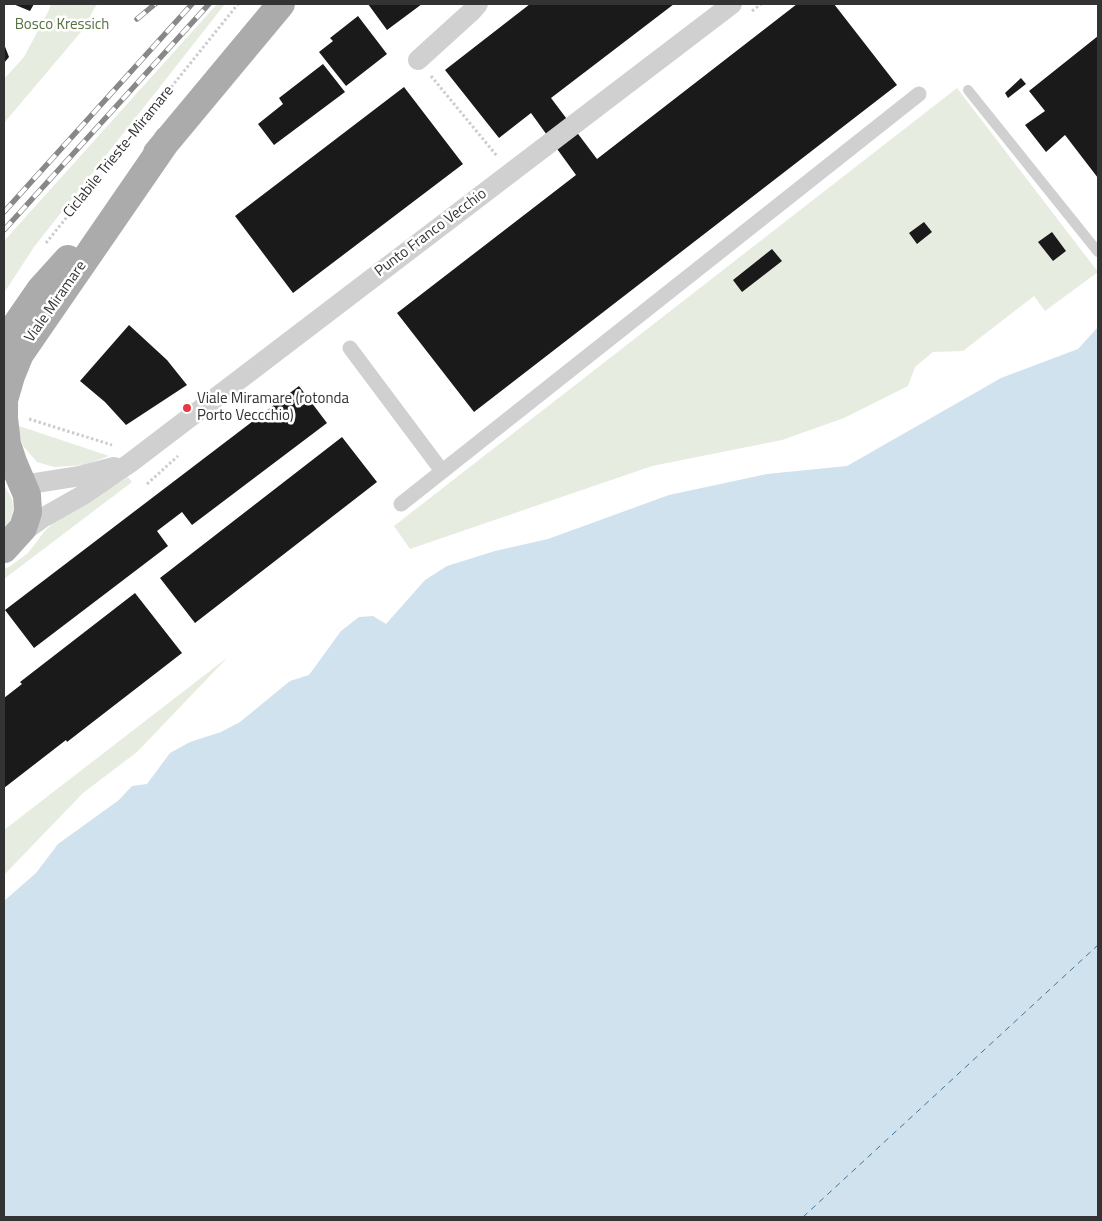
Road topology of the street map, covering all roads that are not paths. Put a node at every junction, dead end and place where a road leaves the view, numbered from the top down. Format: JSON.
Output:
{"nodes":[{"id":1,"x":281,"y":4,"type":"edge"},
{"id":2,"x":478,"y":4,"type":"edge"},
{"id":3,"x":732,"y":4,"type":"edge"},
{"id":4,"x":418,"y":60,"type":"road end"},
{"id":5,"x":968,"y":90,"type":"dead end"},
{"id":6,"x":919,"y":94,"type":"dead end"},
{"id":7,"x":168,"y":139,"type":"junction"},
{"id":8,"x":1098,"y":252,"type":"edge"},
{"id":9,"x":4,"y":342,"type":"edge"},
{"id":10,"x":350,"y":348,"type":"dead end"},
{"id":11,"x":4,"y":371,"type":"edge"},
{"id":12,"x":125,"y":455,"type":"junction"},
{"id":13,"x":4,"y":463,"type":"edge"},
{"id":14,"x":442,"y":472,"type":"junction"},
{"id":15,"x":23,"y":484,"type":"junction"},
{"id":16,"x":401,"y":504,"type":"dead end"},
{"id":17,"x":7,"y":546,"type":"edge"}],
"edges":[{"from":1,"to":7,"type":"main road","name":"Viale Miramare"},
{"from":2,"to":4,"type":"street"},
{"from":3,"to":12,"type":"street","name":"Punto Franco Vecchio"},
{"from":5,"to":8,"type":"lane"},
{"from":6,"to":14,"type":"street"},
{"from":7,"to":9,"type":"main road"},
{"from":7,"to":11,"type":"main road","name":"Viale Miramare"},
{"from":7,"to":15,"type":"main road","name":"Viale Miramare"},
{"from":10,"to":14,"type":"street"},
{"from":12,"to":15,"type":"street","name":"Punto Franco Vecchio"},
{"from":12,"to":17,"type":"street","name":"Punto Franco Vecchio"},
{"from":13,"to":15,"type":"main road"},
{"from":14,"to":16,"type":"street"},
{"from":15,"to":17,"type":"main road","name":"Viale Miramare"}]}
